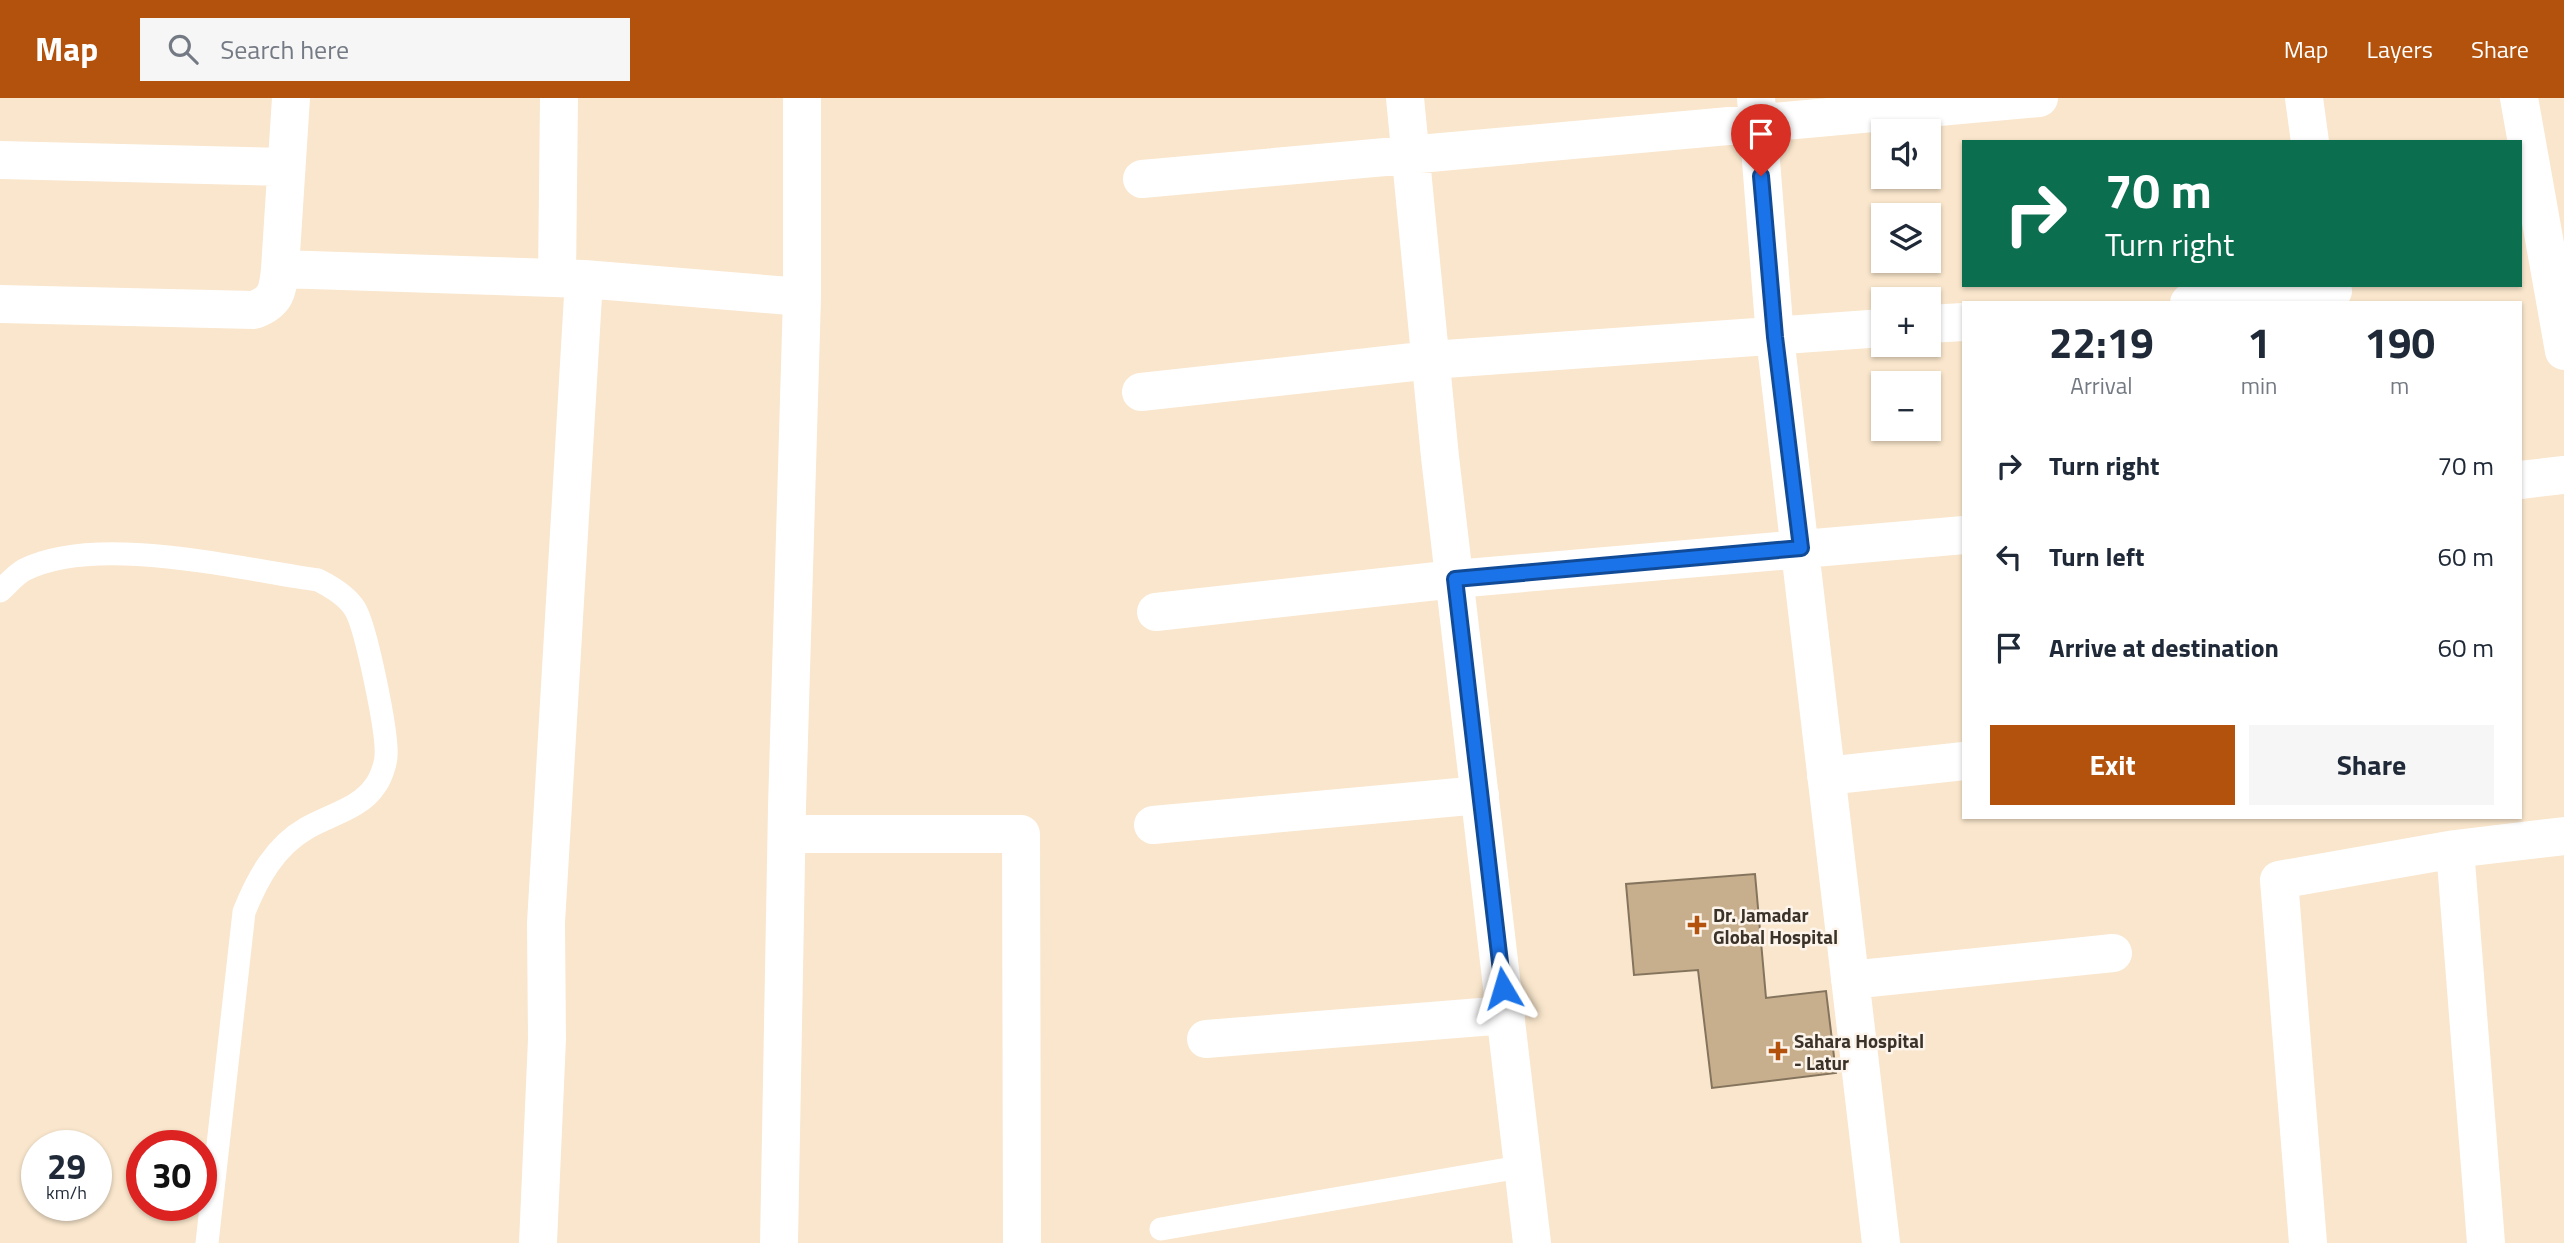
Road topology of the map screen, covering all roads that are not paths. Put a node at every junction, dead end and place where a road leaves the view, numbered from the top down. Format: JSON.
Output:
{"nodes":[{"id":1,"x":290,"y":98,"type":"edge"},
{"id":2,"x":559,"y":98,"type":"edge"},
{"id":3,"x":802,"y":98,"type":"edge"},
{"id":4,"x":1405,"y":98,"type":"edge"},
{"id":5,"x":2039,"y":98,"type":"edge"},
{"id":6,"x":2304,"y":98,"type":"edge"},
{"id":7,"x":2519,"y":98,"type":"edge"},
{"id":8,"x":1756,"y":110,"type":"edge"},
{"id":9,"x":2310,"y":140,"type":"edge"},
{"id":10,"x":1411,"y":154,"type":"junction"},
{"id":11,"x":0,"y":160,"type":"edge"},
{"id":12,"x":286,"y":167,"type":"junction"},
{"id":13,"x":1142,"y":179,"type":"dead end"},
{"id":14,"x":280,"y":269,"type":"junction"},
{"id":15,"x":570,"y":279,"type":"junction"},
{"id":16,"x":2333,"y":293,"type":"edge"},
{"id":17,"x":802,"y":297,"type":"junction"},
{"id":18,"x":2218,"y":301,"type":"edge"},
{"id":19,"x":0,"y":304,"type":"edge"},
{"id":20,"x":1962,"y":321,"type":"edge"},
{"id":21,"x":1941,"y":323,"type":"edge"},
{"id":22,"x":1871,"y":329,"type":"edge"},
{"id":23,"x":1775,"y":337,"type":"junction"},
{"id":24,"x":2564,"y":351,"type":"edge"},
{"id":25,"x":1431,"y":360,"type":"junction"},
{"id":26,"x":1141,"y":392,"type":"dead end"},
{"id":27,"x":2564,"y":475,"type":"edge"},
{"id":28,"x":2522,"y":481,"type":"edge"},
{"id":29,"x":1962,"y":535,"type":"edge"},
{"id":30,"x":1801,"y":548,"type":"junction"},
{"id":31,"x":1455,"y":579,"type":"junction"},
{"id":32,"x":0,"y":591,"type":"edge"},
{"id":33,"x":1156,"y":612,"type":"dead end"},
{"id":34,"x":1962,"y":761,"type":"edge"},
{"id":35,"x":1826,"y":776,"type":"junction"},
{"id":36,"x":1480,"y":795,"type":"junction"},
{"id":37,"x":1153,"y":825,"type":"dead end"},
{"id":38,"x":787,"y":834,"type":"junction"},
{"id":39,"x":2564,"y":836,"type":"edge"},
{"id":40,"x":2455,"y":849,"type":"junction"},
{"id":41,"x":2113,"y":953,"type":"dead end"},
{"id":42,"x":1850,"y":981,"type":"junction"},
{"id":43,"x":1506,"y":1015,"type":"junction"},
{"id":44,"x":1206,"y":1039,"type":"dead end"},
{"id":45,"x":1525,"y":1166,"type":"junction"},
{"id":46,"x":1161,"y":1229,"type":"dead end"},
{"id":47,"x":207,"y":1243,"type":"edge"},
{"id":48,"x":538,"y":1243,"type":"edge"},
{"id":49,"x":779,"y":1243,"type":"edge"},
{"id":50,"x":1023,"y":1243,"type":"edge"},
{"id":51,"x":1532,"y":1243,"type":"edge"},
{"id":52,"x":1881,"y":1243,"type":"edge"},
{"id":53,"x":2308,"y":1243,"type":"edge"},
{"id":54,"x":2486,"y":1243,"type":"edge"}],
"edges":[{"from":1,"to":12,"type":"street"},
{"from":2,"to":15,"type":"street"},
{"from":3,"to":17,"type":"street"},
{"from":4,"to":10,"type":"street"},
{"from":5,"to":8,"type":"street"},
{"from":6,"to":9,"type":"street"},
{"from":7,"to":24,"type":"street"},
{"from":8,"to":10,"type":"street"},
{"from":8,"to":23,"type":"street"},
{"from":10,"to":13,"type":"street"},
{"from":10,"to":25,"type":"street"},
{"from":11,"to":12,"type":"street"},
{"from":12,"to":14,"type":"street"},
{"from":14,"to":15,"type":"street"},
{"from":14,"to":19,"type":"street"},
{"from":15,"to":17,"type":"street"},
{"from":15,"to":48,"type":"street"},
{"from":16,"to":18,"type":"street"},
{"from":17,"to":38,"type":"street"},
{"from":20,"to":21,"type":"street"},
{"from":22,"to":23,"type":"street"},
{"from":23,"to":25,"type":"street"},
{"from":23,"to":30,"type":"street"},
{"from":25,"to":26,"type":"street"},
{"from":25,"to":31,"type":"street"},
{"from":27,"to":28,"type":"street"},
{"from":29,"to":30,"type":"street"},
{"from":30,"to":31,"type":"street"},
{"from":30,"to":35,"type":"street"},
{"from":31,"to":33,"type":"street"},
{"from":31,"to":36,"type":"street"},
{"from":32,"to":47,"type":"lane"},
{"from":34,"to":35,"type":"street"},
{"from":35,"to":42,"type":"street"},
{"from":36,"to":37,"type":"street"},
{"from":36,"to":43,"type":"street"},
{"from":38,"to":49,"type":"street"},
{"from":38,"to":50,"type":"street"},
{"from":39,"to":40,"type":"street"},
{"from":40,"to":53,"type":"street"},
{"from":40,"to":54,"type":"street"},
{"from":41,"to":42,"type":"street"},
{"from":42,"to":52,"type":"street"},
{"from":43,"to":44,"type":"street"},
{"from":43,"to":45,"type":"street"},
{"from":45,"to":46,"type":"lane"},
{"from":45,"to":51,"type":"street"}]}
